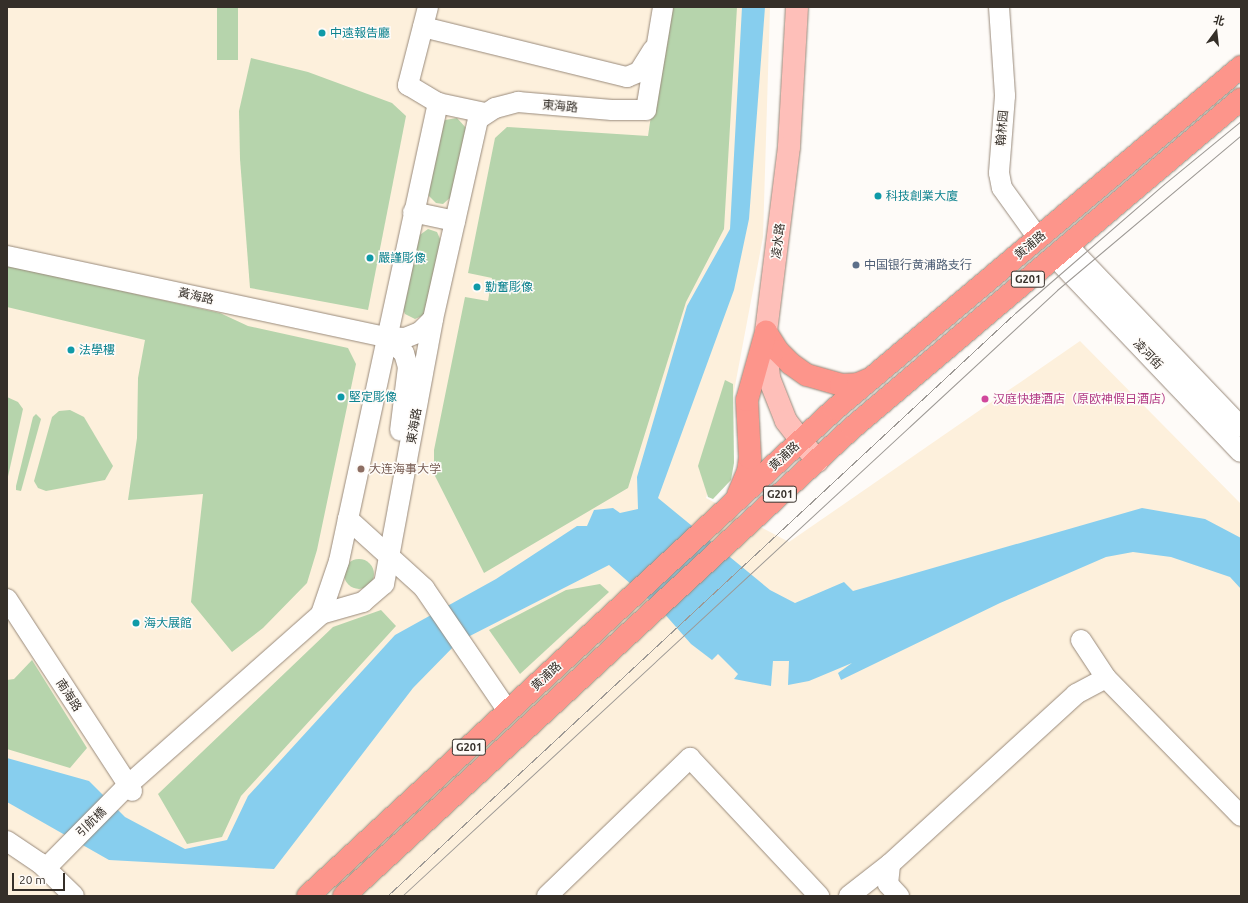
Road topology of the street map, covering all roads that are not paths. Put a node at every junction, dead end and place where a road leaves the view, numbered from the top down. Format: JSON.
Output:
{"nodes":[{"id":1,"x":428,"y":7,"type":"edge"},
{"id":2,"x":663,"y":7,"type":"edge"},
{"id":3,"x":797,"y":7,"type":"edge"},
{"id":4,"x":999,"y":7,"type":"edge"},
{"id":5,"x":423,"y":27,"type":"junction"},
{"id":6,"x":658,"y":37,"type":"junction"},
{"id":7,"x":1241,"y":66,"type":"edge"},
{"id":8,"x":1241,"y":99,"type":"edge"},
{"id":9,"x":438,"y":102,"type":"junction"},
{"id":10,"x":485,"y":113,"type":"junction"},
{"id":11,"x":413,"y":212,"type":"junction"},
{"id":12,"x":455,"y":221,"type":"junction"},
{"id":13,"x":1038,"y":238,"type":"junction"},
{"id":14,"x":1061,"y":251,"type":"junction"},
{"id":15,"x":7,"y":256,"type":"edge"},
{"id":16,"x":433,"y":319,"type":"junction"},
{"id":17,"x":766,"y":332,"type":"junction"},
{"id":18,"x":386,"y":337,"type":"junction"},
{"id":19,"x":873,"y":377,"type":"junction"},
{"id":20,"x":1241,"y":427,"type":"edge"},
{"id":21,"x":800,"y":442,"type":"junction"},
{"id":22,"x":1241,"y":452,"type":"edge"},
{"id":23,"x":817,"y":460,"type":"junction"},
{"id":24,"x":407,"y":468,"type":"junction"},
{"id":25,"x":729,"y":507,"type":"junction"},
{"id":26,"x":348,"y":519,"type":"junction"},
{"id":27,"x":389,"y":554,"type":"junction"},
{"id":28,"x":7,"y":599,"type":"edge"},
{"id":29,"x":321,"y":614,"type":"junction"},
{"id":30,"x":1081,"y":640,"type":"dead end"},
{"id":31,"x":1106,"y":678,"type":"junction"},
{"id":32,"x":508,"y":711,"type":"junction"},
{"id":33,"x":125,"y":792,"type":"junction"},
{"id":34,"x":1241,"y":816,"type":"edge"},
{"id":35,"x":7,"y":841,"type":"edge"},
{"id":36,"x":890,"y":864,"type":"junction"},
{"id":37,"x":46,"y":868,"type":"junction"},
{"id":38,"x":74,"y":896,"type":"edge"},
{"id":39,"x":308,"y":896,"type":"edge"},
{"id":40,"x":344,"y":896,"type":"edge"},
{"id":41,"x":547,"y":896,"type":"edge"},
{"id":42,"x":820,"y":896,"type":"edge"},
{"id":43,"x":849,"y":896,"type":"edge"},
{"id":44,"x":899,"y":896,"type":"edge"}],
"edges":[{"from":1,"to":5,"type":"street"},
{"from":2,"to":6,"type":"street","name":"東海路"},
{"from":3,"to":17,"type":"main road","name":"凌水路"},
{"from":4,"to":13,"type":"street","name":"翰林园"},
{"from":5,"to":6,"type":"street"},
{"from":5,"to":9,"type":"street"},
{"from":6,"to":10,"type":"street","name":"東海路"},
{"from":7,"to":13,"type":"highway","name":"黄浦路","number":"G201"},
{"from":8,"to":14,"type":"highway","name":"黄浦路","number":"G201"},
{"from":9,"to":10,"type":"street"},
{"from":9,"to":11,"type":"street"},
{"from":10,"to":12,"type":"street","name":"東海路"},
{"from":11,"to":12,"type":"street"},
{"from":11,"to":18,"type":"street"},
{"from":12,"to":16,"type":"street","name":"東海路"},
{"from":13,"to":19,"type":"highway","name":"黄浦路","number":"G201"},
{"from":14,"to":20,"type":"street","name":"凌河街"},
{"from":14,"to":22,"type":"street","name":"凌河街"},
{"from":14,"to":23,"type":"highway","name":"黄浦路","number":"G201"},
{"from":15,"to":18,"type":"street","name":"黃海路"},
{"from":16,"to":18,"type":"street","name":"黃海路"},
{"from":16,"to":24,"type":"street","name":"東海路"},
{"from":17,"to":19,"type":"highway"},
{"from":17,"to":21,"type":"main road","name":"凌水路"},
{"from":17,"to":25,"type":"highway"},
{"from":18,"to":24,"type":"street"},
{"from":18,"to":26,"type":"street"},
{"from":19,"to":21,"type":"highway","name":"黄浦路","number":"G201"},
{"from":21,"to":23,"type":"main road","name":"凌水路"},
{"from":21,"to":25,"type":"highway","name":"黄浦路","number":"G201"},
{"from":23,"to":40,"type":"highway","name":"黄浦路","number":"G201"},
{"from":24,"to":27,"type":"street","name":"東海路"},
{"from":25,"to":32,"type":"highway","name":"黄浦路","number":"G201"},
{"from":26,"to":27,"type":"street"},
{"from":26,"to":29,"type":"street"},
{"from":27,"to":29,"type":"street","name":"東海路"},
{"from":27,"to":32,"type":"street"},
{"from":28,"to":33,"type":"street","name":"南海路"},
{"from":29,"to":33,"type":"street","name":"引航橋"},
{"from":30,"to":31,"type":"street"},
{"from":31,"to":34,"type":"street"},
{"from":31,"to":36,"type":"street"},
{"from":32,"to":39,"type":"highway","name":"黄浦路","number":"G201"},
{"from":33,"to":37,"type":"street","name":"引航橋"},
{"from":35,"to":37,"type":"street"},
{"from":36,"to":43,"type":"street"},
{"from":36,"to":44,"type":"street"},
{"from":37,"to":38,"type":"street"},
{"from":41,"to":42,"type":"street"}]}
